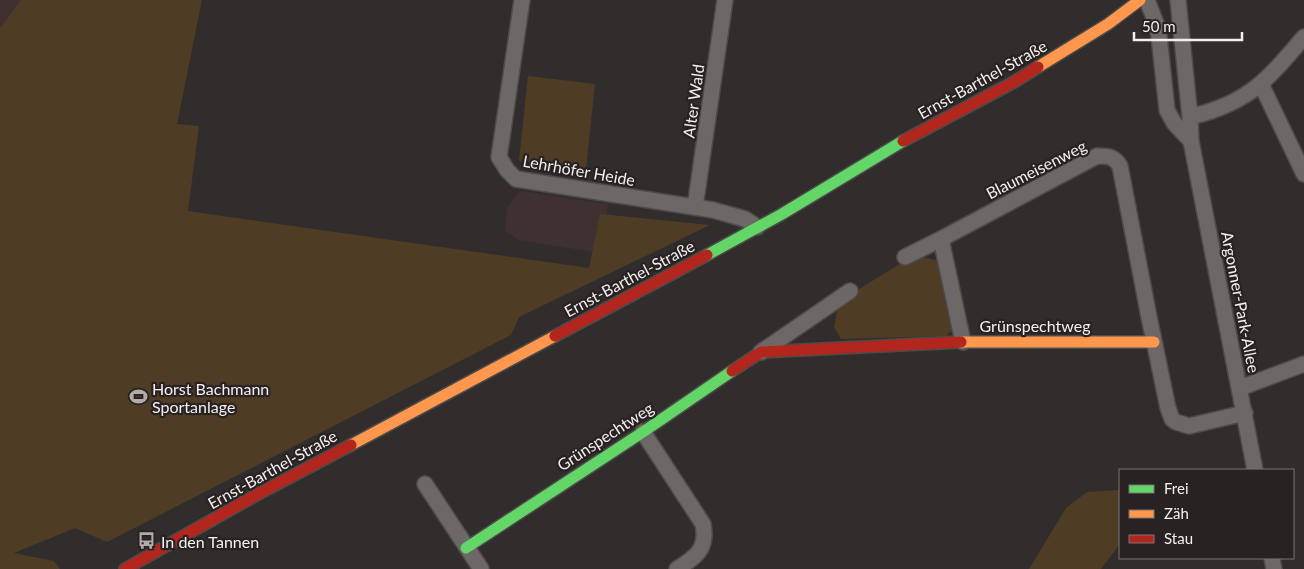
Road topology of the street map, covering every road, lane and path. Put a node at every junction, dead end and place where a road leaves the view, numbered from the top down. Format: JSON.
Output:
{"nodes":[{"id":1,"x":522,"y":0,"type":"edge"},
{"id":2,"x":725,"y":0,"type":"edge"},
{"id":3,"x":1140,"y":0,"type":"edge"},
{"id":4,"x":1147,"y":0,"type":"edge"},
{"id":5,"x":1178,"y":0,"type":"edge"},
{"id":6,"x":1304,"y":36,"type":"edge"},
{"id":7,"x":1261,"y":84,"type":"junction"},
{"id":8,"x":1190,"y":117,"type":"junction"},
{"id":9,"x":1191,"y":141,"type":"junction"},
{"id":10,"x":1304,"y":174,"type":"edge"},
{"id":11,"x":695,"y":207,"type":"junction"},
{"id":12,"x":757,"y":228,"type":"junction"},
{"id":13,"x":941,"y":239,"type":"junction"},
{"id":14,"x":905,"y":256,"type":"dead end"},
{"id":15,"x":850,"y":291,"type":"dead end"},
{"id":16,"x":963,"y":342,"type":"junction"},
{"id":17,"x":1154,"y":342,"type":"junction"},
{"id":18,"x":761,"y":352,"type":"junction"},
{"id":19,"x":1304,"y":364,"type":"edge"},
{"id":20,"x":1240,"y":388,"type":"junction"},
{"id":21,"x":1245,"y":413,"type":"junction"},
{"id":22,"x":642,"y":432,"type":"junction"},
{"id":23,"x":1255,"y":469,"type":"edge"},
{"id":24,"x":425,"y":484,"type":"dead end"},
{"id":25,"x":466,"y":548,"type":"junction"},
{"id":26,"x":125,"y":569,"type":"edge"},
{"id":27,"x":481,"y":569,"type":"edge"},
{"id":28,"x":677,"y":569,"type":"edge"}],
"edges":[{"from":1,"to":11,"type":"street","name":"Lehrhöfer Heide"},
{"from":2,"to":11,"type":"street","name":"Alter Wald"},
{"from":3,"to":12,"type":"street","name":"Ernst-Barthel-Straße"},
{"from":4,"to":9,"type":"street"},
{"from":5,"to":8,"type":"street","name":"Argonner-Park-Allee"},
{"from":6,"to":7,"type":"street"},
{"from":7,"to":8,"type":"street"},
{"from":7,"to":10,"type":"street"},
{"from":8,"to":9,"type":"street","name":"Argonner-Park-Allee"},
{"from":9,"to":20,"type":"street","name":"Argonner-Park-Allee"},
{"from":11,"to":12,"type":"street","name":"Lehrhöfer Heide"},
{"from":12,"to":26,"type":"street","name":"Ernst-Barthel-Straße"},
{"from":13,"to":14,"type":"street","name":"Blaumeisenweg"},
{"from":13,"to":16,"type":"street"},
{"from":13,"to":17,"type":"street","name":"Blaumeisenweg"},
{"from":15,"to":18,"type":"street","name":"Grünspechtweg"},
{"from":16,"to":17,"type":"street","name":"Grünspechtweg"},
{"from":16,"to":18,"type":"street","name":"Grünspechtweg"},
{"from":17,"to":21,"type":"street"},
{"from":18,"to":22,"type":"street","name":"Grünspechtweg"},
{"from":19,"to":20,"type":"street"},
{"from":20,"to":21,"type":"street","name":"Argonner-Park-Allee"},
{"from":21,"to":23,"type":"street","name":"Argonner-Park-Allee"},
{"from":22,"to":25,"type":"street","name":"Grünspechtweg"},
{"from":22,"to":28,"type":"street"},
{"from":24,"to":25,"type":"street"},
{"from":25,"to":27,"type":"street"}]}
